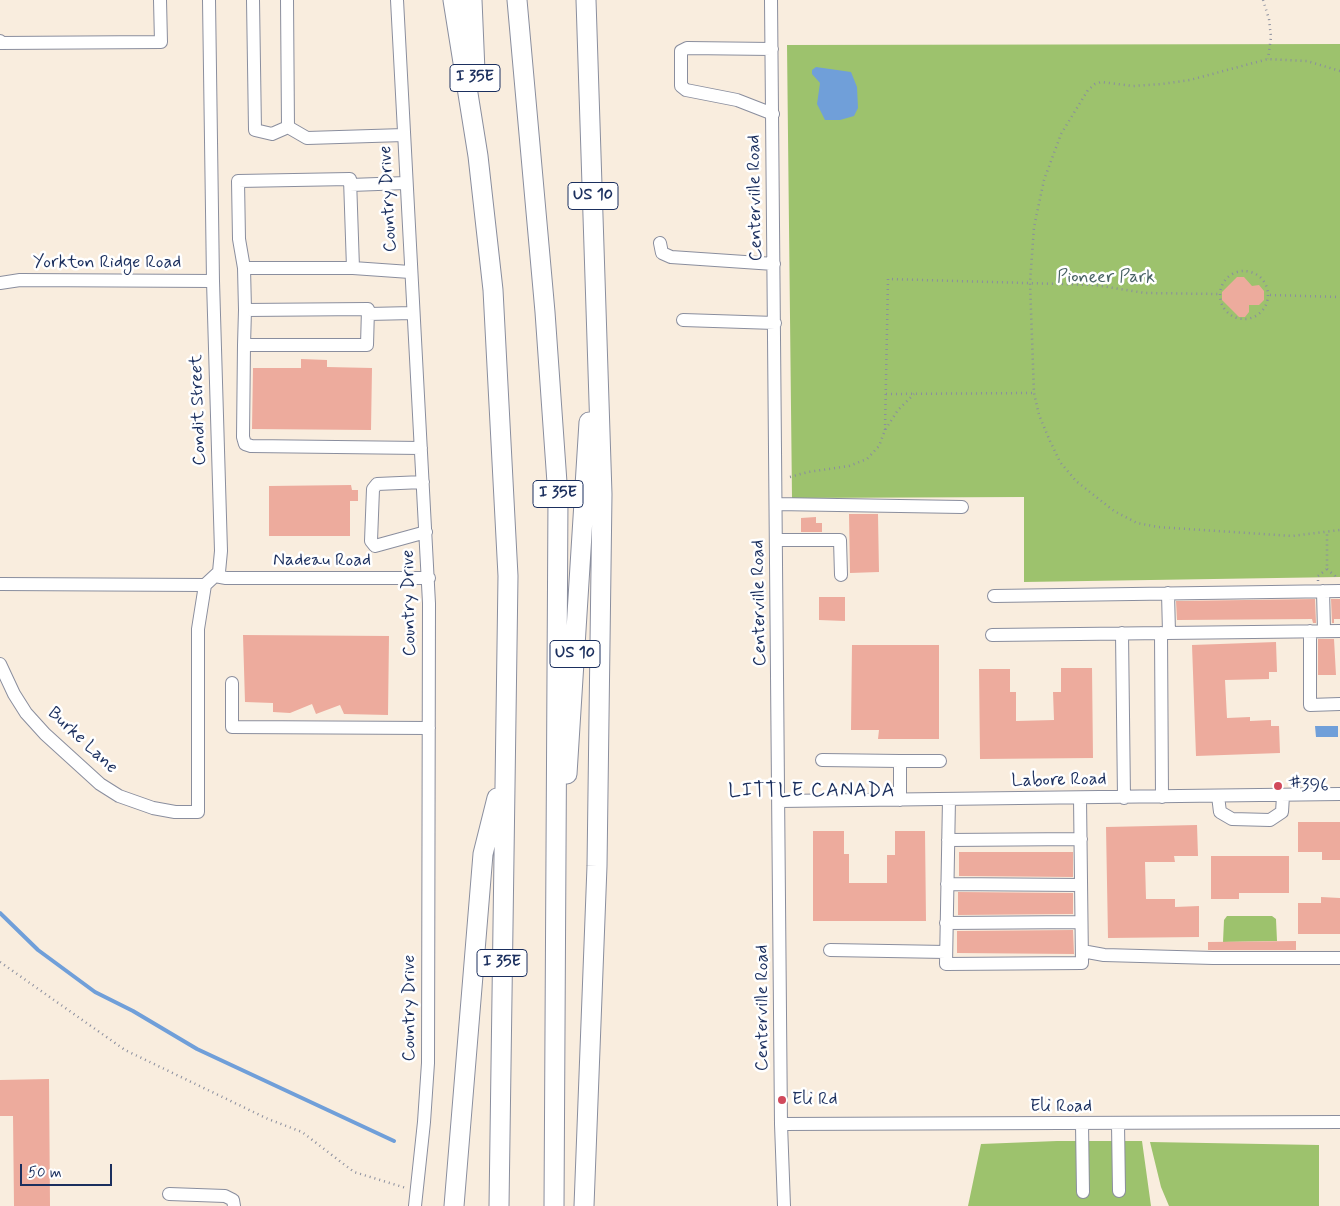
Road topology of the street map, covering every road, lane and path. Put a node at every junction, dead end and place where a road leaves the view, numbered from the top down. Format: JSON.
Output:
{"nodes":[{"id":1,"x":160,"y":0,"type":"edge"},
{"id":2,"x":209,"y":0,"type":"edge"},
{"id":3,"x":253,"y":0,"type":"edge"},
{"id":4,"x":287,"y":0,"type":"edge"},
{"id":5,"x":397,"y":0,"type":"edge"},
{"id":6,"x":453,"y":0,"type":"edge"},
{"id":7,"x":472,"y":0,"type":"edge"},
{"id":8,"x":517,"y":0,"type":"edge"},
{"id":9,"x":586,"y":0,"type":"edge"},
{"id":10,"x":598,"y":0,"type":"edge"},
{"id":11,"x":771,"y":0,"type":"edge"},
{"id":12,"x":1263,"y":0,"type":"edge"},
{"id":13,"x":0,"y":41,"type":"edge"},
{"id":14,"x":772,"y":49,"type":"junction"},
{"id":15,"x":1268,"y":59,"type":"junction"},
{"id":16,"x":1340,"y":71,"type":"edge"},
{"id":17,"x":590,"y":76,"type":"junction"},
{"id":18,"x":773,"y":114,"type":"junction"},
{"id":19,"x":288,"y":127,"type":"junction"},
{"id":20,"x":404,"y":135,"type":"junction"},
{"id":21,"x":478,"y":156,"type":"junction"},
{"id":22,"x":406,"y":183,"type":"junction"},
{"id":23,"x":350,"y":185,"type":"junction"},
{"id":24,"x":660,"y":243,"type":"dead end"},
{"id":25,"x":774,"y":264,"type":"junction"},
{"id":26,"x":244,"y":268,"type":"junction"},
{"id":27,"x":353,"y":268,"type":"junction"},
{"id":28,"x":410,"y":272,"type":"junction"},
{"id":29,"x":213,"y":281,"type":"junction"},
{"id":30,"x":0,"y":283,"type":"edge"},
{"id":31,"x":1030,"y":283,"type":"junction"},
{"id":32,"x":1218,"y":294,"type":"junction"},
{"id":33,"x":1270,"y":295,"type":"junction"},
{"id":34,"x":1340,"y":297,"type":"edge"},
{"id":35,"x":245,"y":310,"type":"junction"},
{"id":36,"x":413,"y":313,"type":"junction"},
{"id":37,"x":368,"y":314,"type":"junction"},
{"id":38,"x":595,"y":317,"type":"junction"},
{"id":39,"x":683,"y":320,"type":"dead end"},
{"id":40,"x":775,"y":323,"type":"junction"},
{"id":41,"x":244,"y":345,"type":"junction"},
{"id":42,"x":1034,"y":393,"type":"junction"},
{"id":43,"x":886,"y":394,"type":"junction"},
{"id":44,"x":914,"y":394,"type":"junction"},
{"id":45,"x":885,"y":430,"type":"junction"},
{"id":46,"x":421,"y":448,"type":"junction"},
{"id":47,"x":790,"y":477,"type":"dead end"},
{"id":48,"x":423,"y":482,"type":"junction"},
{"id":49,"x":776,"y":504,"type":"junction"},
{"id":50,"x":962,"y":507,"type":"dead end"},
{"id":51,"x":1340,"y":530,"type":"edge"},
{"id":52,"x":426,"y":532,"type":"junction"},
{"id":53,"x":1327,"y":533,"type":"junction"},
{"id":54,"x":776,"y":540,"type":"junction"},
{"id":55,"x":1327,"y":569,"type":"dead end"},
{"id":56,"x":841,"y":575,"type":"dead end"},
{"id":57,"x":429,"y":578,"type":"junction"},
{"id":58,"x":210,"y":581,"type":"junction"},
{"id":59,"x":0,"y":584,"type":"edge"},
{"id":60,"x":1324,"y":591,"type":"junction"},
{"id":61,"x":1340,"y":591,"type":"edge"},
{"id":62,"x":1168,"y":594,"type":"junction"},
{"id":63,"x":994,"y":596,"type":"dead end"},
{"id":64,"x":1310,"y":631,"type":"junction"},
{"id":65,"x":1324,"y":631,"type":"junction"},
{"id":66,"x":1340,"y":631,"type":"edge"},
{"id":67,"x":1122,"y":633,"type":"junction"},
{"id":68,"x":1165,"y":633,"type":"junction"},
{"id":69,"x":992,"y":635,"type":"dead end"},
{"id":70,"x":0,"y":664,"type":"edge"},
{"id":71,"x":232,"y":683,"type":"dead end"},
{"id":72,"x":1340,"y":704,"type":"edge"},
{"id":73,"x":429,"y":728,"type":"junction"},
{"id":74,"x":822,"y":760,"type":"dead end"},
{"id":75,"x":900,"y":761,"type":"junction"},
{"id":76,"x":940,"y":761,"type":"dead end"},
{"id":77,"x":505,"y":765,"type":"junction"},
{"id":78,"x":1340,"y":794,"type":"edge"},
{"id":79,"x":1218,"y":796,"type":"junction"},
{"id":80,"x":1283,"y":796,"type":"junction"},
{"id":81,"x":1162,"y":797,"type":"junction"},
{"id":82,"x":1080,"y":798,"type":"junction"},
{"id":83,"x":1124,"y":798,"type":"junction"},
{"id":84,"x":949,"y":799,"type":"junction"},
{"id":85,"x":900,"y":800,"type":"junction"},
{"id":86,"x":779,"y":801,"type":"junction"},
{"id":87,"x":198,"y":812,"type":"joint"},
{"id":88,"x":1081,"y":839,"type":"junction"},
{"id":89,"x":948,"y":840,"type":"junction"},
{"id":90,"x":947,"y":884,"type":"junction"},
{"id":91,"x":1081,"y":885,"type":"junction"},
{"id":92,"x":1082,"y":922,"type":"junction"},
{"id":93,"x":946,"y":923,"type":"junction"},
{"id":94,"x":830,"y":950,"type":"dead end"},
{"id":95,"x":1082,"y":951,"type":"junction"},
{"id":96,"x":946,"y":952,"type":"junction"},
{"id":97,"x":1340,"y":958,"type":"edge"},
{"id":98,"x":0,"y":962,"type":"edge"},
{"id":99,"x":554,"y":990,"type":"junction"},
{"id":100,"x":1340,"y":1122,"type":"edge"},
{"id":101,"x":781,"y":1124,"type":"junction"},
{"id":102,"x":1082,"y":1124,"type":"junction"},
{"id":103,"x":1118,"y":1124,"type":"junction"},
{"id":104,"x":1120,"y":1190,"type":"dead end"},
{"id":105,"x":1083,"y":1192,"type":"dead end"},
{"id":106,"x":169,"y":1194,"type":"dead end"},
{"id":107,"x":415,"y":1200,"type":"edge"},
{"id":108,"x":234,"y":1206,"type":"edge"},
{"id":109,"x":454,"y":1206,"type":"edge"},
{"id":110,"x":499,"y":1206,"type":"edge"},
{"id":111,"x":554,"y":1206,"type":"edge"},
{"id":112,"x":584,"y":1206,"type":"edge"},
{"id":113,"x":784,"y":1206,"type":"edge"}],
"edges":[{"from":1,"to":13,"type":"street"},
{"from":2,"to":29,"type":"street","name":"Condit Street"},
{"from":3,"to":19,"type":"street"},
{"from":4,"to":19,"type":"street"},
{"from":5,"to":20,"type":"street","name":"Country Drive"},
{"from":6,"to":21,"type":"highway"},
{"from":7,"to":21,"type":"highway","number":"I 35E"},
{"from":8,"to":99,"type":"highway","number":"I 35E"},
{"from":9,"to":17,"type":"highway","number":"US 10"},
{"from":10,"to":17,"type":"highway"},
{"from":11,"to":14,"type":"street","name":"Centerville Road"},
{"from":12,"to":15,"type":"path"},
{"from":14,"to":18,"type":"street","name":"Centerville Road"},
{"from":14,"to":18,"type":"street"},
{"from":15,"to":16,"type":"path"},
{"from":15,"to":31,"type":"path"},
{"from":17,"to":38,"type":"highway","number":"US 10"},
{"from":18,"to":25,"type":"street","name":"Centerville Road"},
{"from":19,"to":20,"type":"street"},
{"from":20,"to":22,"type":"street","name":"Country Drive"},
{"from":21,"to":77,"type":"highway","number":"I 35E"},
{"from":22,"to":23,"type":"street"},
{"from":22,"to":28,"type":"street","name":"Country Drive"},
{"from":23,"to":26,"type":"street"},
{"from":23,"to":27,"type":"street"},
{"from":24,"to":25,"type":"street"},
{"from":25,"to":40,"type":"street","name":"Centerville Road"},
{"from":26,"to":27,"type":"street"},
{"from":26,"to":35,"type":"street"},
{"from":27,"to":28,"type":"street"},
{"from":28,"to":36,"type":"street","name":"Country Drive"},
{"from":29,"to":30,"type":"street","name":"Yorkton Ridge Road"},
{"from":29,"to":58,"type":"street","name":"Condit Street"},
{"from":31,"to":32,"type":"path"},
{"from":31,"to":42,"type":"path"},
{"from":31,"to":43,"type":"path"},
{"from":32,"to":33,"type":"path"},
{"from":32,"to":33,"type":"path"},
{"from":33,"to":34,"type":"path"},
{"from":35,"to":37,"type":"street"},
{"from":35,"to":41,"type":"street"},
{"from":36,"to":37,"type":"street"},
{"from":36,"to":46,"type":"street","name":"Country Drive"},
{"from":37,"to":41,"type":"street"},
{"from":38,"to":99,"type":"highway","number":"US 10"},
{"from":38,"to":112,"type":"highway"},
{"from":39,"to":40,"type":"street"},
{"from":40,"to":49,"type":"street","name":"Centerville Road"},
{"from":41,"to":46,"type":"street"},
{"from":42,"to":44,"type":"path"},
{"from":42,"to":53,"type":"path"},
{"from":43,"to":44,"type":"path"},
{"from":43,"to":45,"type":"path"},
{"from":44,"to":45,"type":"path"},
{"from":45,"to":47,"type":"path"},
{"from":46,"to":48,"type":"street","name":"Country Drive"},
{"from":48,"to":52,"type":"street","name":"Country Drive"},
{"from":48,"to":52,"type":"street"},
{"from":49,"to":50,"type":"street"},
{"from":49,"to":54,"type":"street","name":"Centerville Road"},
{"from":51,"to":53,"type":"path"},
{"from":52,"to":57,"type":"street","name":"Country Drive"},
{"from":53,"to":55,"type":"path"},
{"from":54,"to":56,"type":"street"},
{"from":54,"to":86,"type":"street","name":"Centerville Road"},
{"from":57,"to":58,"type":"street","name":"Nadeau Road"},
{"from":57,"to":73,"type":"street","name":"Country Drive"},
{"from":58,"to":59,"type":"street","name":"Nadeau Road"},
{"from":58,"to":87,"type":"street","name":"Condit Street"},
{"from":60,"to":61,"type":"street"},
{"from":60,"to":62,"type":"street"},
{"from":60,"to":65,"type":"street"},
{"from":62,"to":63,"type":"street"},
{"from":62,"to":68,"type":"street"},
{"from":64,"to":65,"type":"street"},
{"from":64,"to":68,"type":"street"},
{"from":64,"to":72,"type":"street"},
{"from":65,"to":66,"type":"street"},
{"from":67,"to":68,"type":"street"},
{"from":67,"to":69,"type":"street"},
{"from":67,"to":83,"type":"street"},
{"from":68,"to":81,"type":"street"},
{"from":70,"to":87,"type":"street","name":"Burke Lane"},
{"from":71,"to":73,"type":"street"},
{"from":73,"to":107,"type":"street","name":"Country Drive"},
{"from":74,"to":75,"type":"street"},
{"from":75,"to":76,"type":"street"},
{"from":75,"to":85,"type":"street"},
{"from":77,"to":109,"type":"highway"},
{"from":77,"to":110,"type":"highway","number":"I 35E"},
{"from":78,"to":80,"type":"street","name":"Labore Road"},
{"from":79,"to":80,"type":"street","name":"Labore Road"},
{"from":79,"to":80,"type":"street"},
{"from":79,"to":81,"type":"street","name":"Labore Road"},
{"from":81,"to":83,"type":"street","name":"Labore Road"},
{"from":82,"to":83,"type":"street","name":"Labore Road"},
{"from":82,"to":84,"type":"street","name":"Labore Road"},
{"from":82,"to":88,"type":"street"},
{"from":84,"to":85,"type":"street","name":"Labore Road"},
{"from":84,"to":89,"type":"street"},
{"from":85,"to":86,"type":"street","name":"Labore Road"},
{"from":86,"to":101,"type":"street","name":"Centerville Road"},
{"from":88,"to":89,"type":"street"},
{"from":88,"to":91,"type":"street"},
{"from":89,"to":90,"type":"street"},
{"from":90,"to":91,"type":"street"},
{"from":90,"to":93,"type":"street"},
{"from":91,"to":92,"type":"street"},
{"from":92,"to":93,"type":"street"},
{"from":92,"to":95,"type":"street"},
{"from":93,"to":96,"type":"street"},
{"from":94,"to":96,"type":"street"},
{"from":95,"to":96,"type":"street"},
{"from":95,"to":97,"type":"street"},
{"from":98,"to":107,"type":"path"},
{"from":99,"to":111,"type":"highway","number":"I 35E"},
{"from":100,"to":103,"type":"street","name":"Eli Road"},
{"from":101,"to":102,"type":"street","name":"Eli Road"},
{"from":101,"to":113,"type":"street","name":"Centerville Road"},
{"from":102,"to":103,"type":"street","name":"Eli Road"},
{"from":102,"to":105,"type":"street"},
{"from":103,"to":104,"type":"street"},
{"from":106,"to":108,"type":"street"}]}
